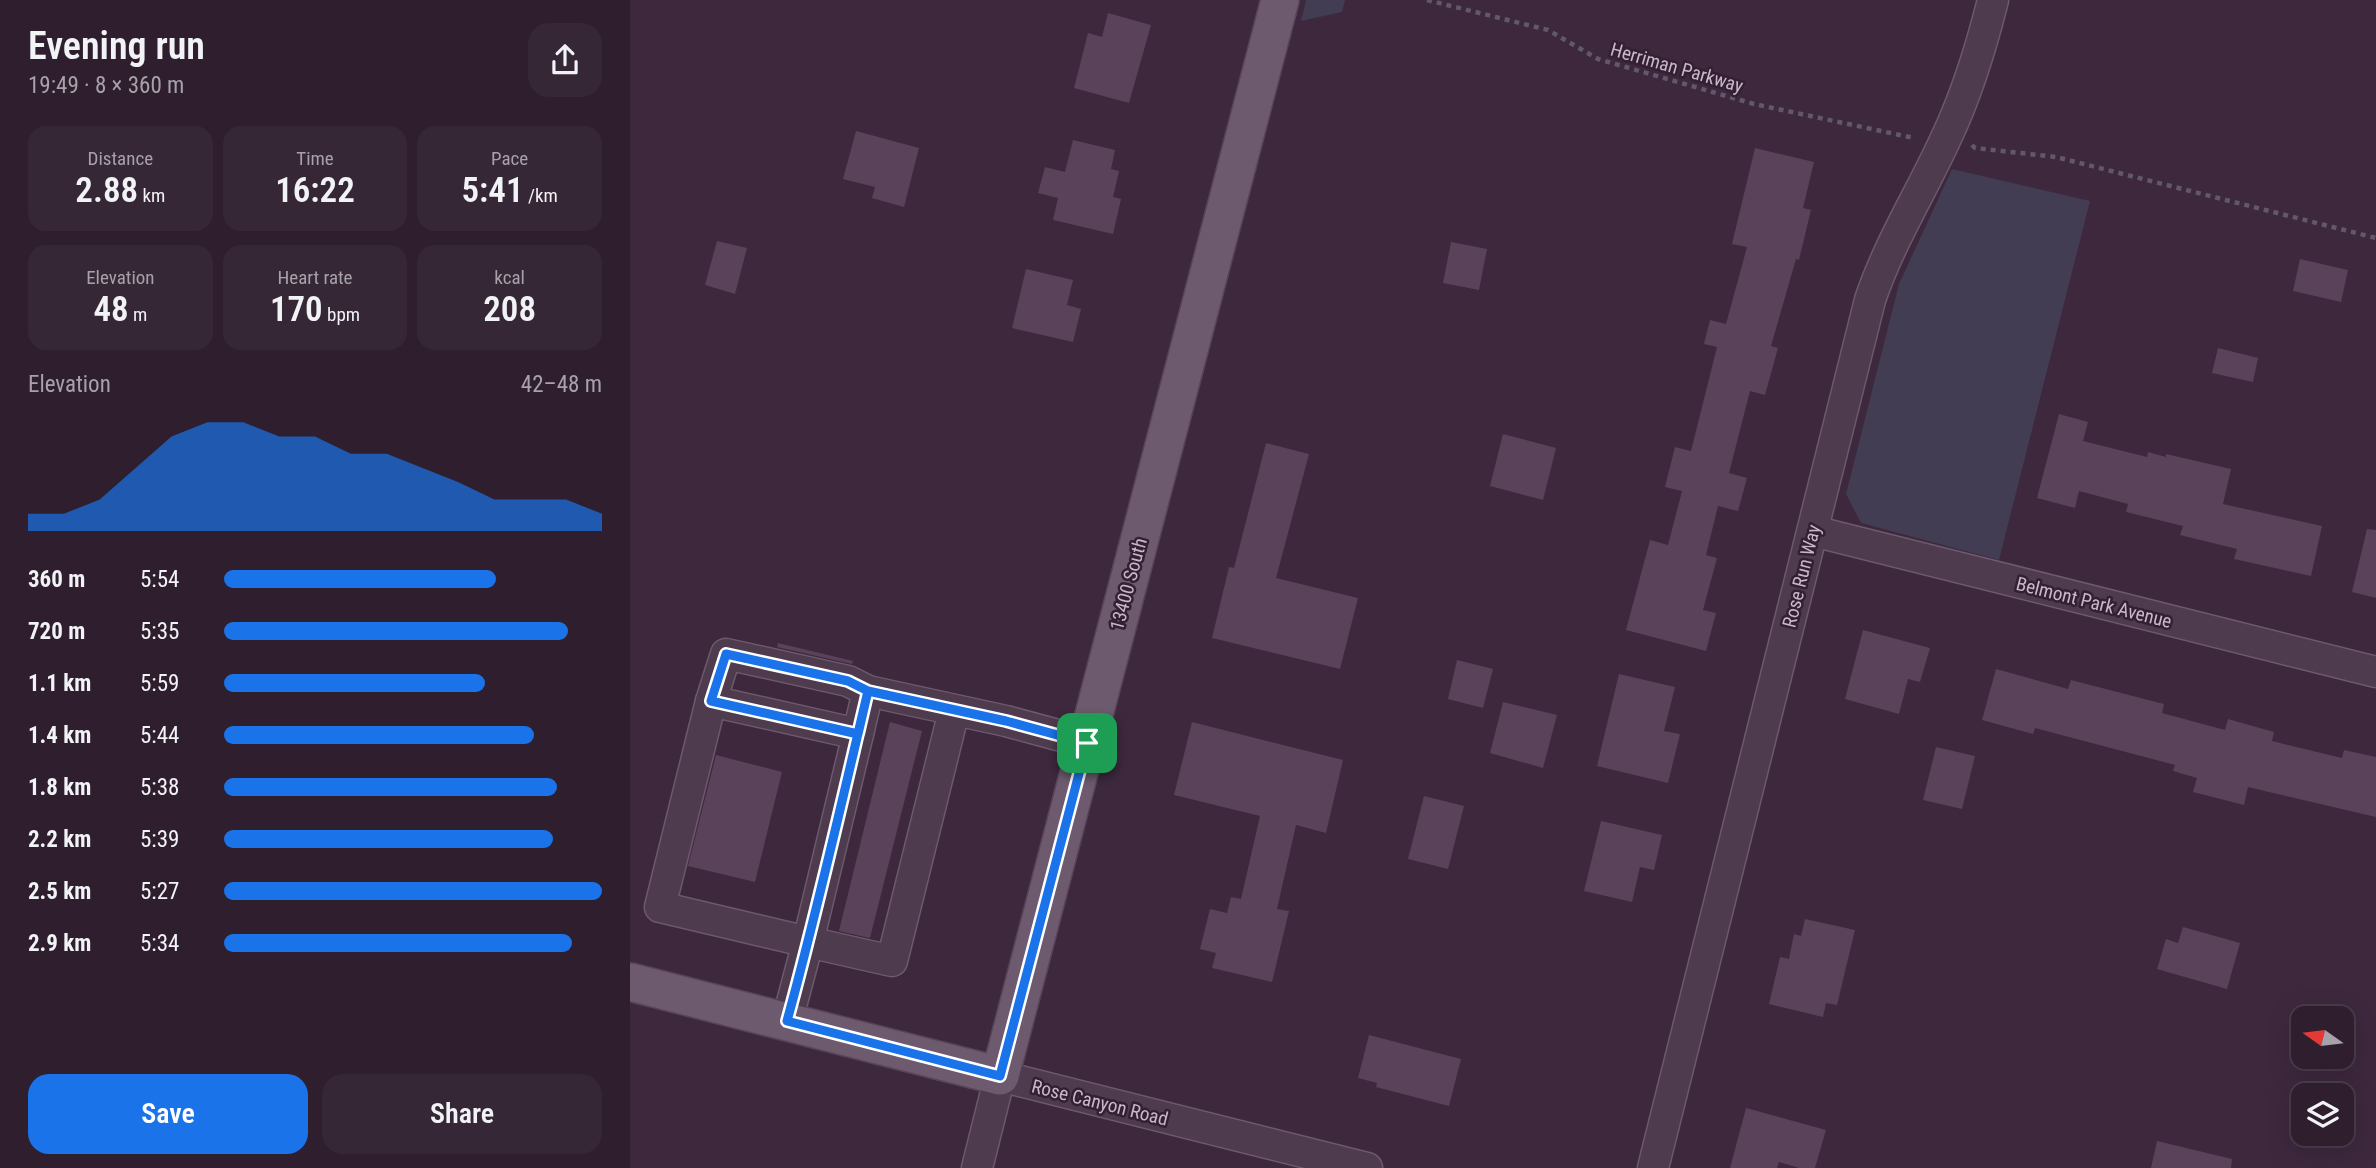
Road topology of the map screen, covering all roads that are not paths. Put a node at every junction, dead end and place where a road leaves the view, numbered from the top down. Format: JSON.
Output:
{"nodes":[{"id":1,"x":1280,"y":0,"type":"edge"},
{"id":2,"x":1993,"y":0,"type":"edge"},
{"id":3,"x":1813,"y":531,"type":"junction"},
{"id":4,"x":2376,"y":672,"type":"edge"},
{"id":5,"x":868,"y":691,"type":"junction"},
{"id":6,"x":711,"y":701,"type":"junction"},
{"id":7,"x":954,"y":711,"type":"junction"},
{"id":8,"x":858,"y":734,"type":"junction"},
{"id":9,"x":1087,"y":743,"type":"junction"},
{"id":10,"x":808,"y":942,"type":"junction"},
{"id":11,"x":630,"y":982,"type":"edge"},
{"id":12,"x":787,"y":1021,"type":"junction"},
{"id":13,"x":1000,"y":1076,"type":"junction"},
{"id":14,"x":978,"y":1168,"type":"edge"},
{"id":15,"x":1367,"y":1168,"type":"edge"},
{"id":16,"x":1653,"y":1168,"type":"edge"}],
"edges":[{"from":1,"to":9,"type":"main road","name":"13400 South"},
{"from":2,"to":3,"type":"street","name":"Rose Run Way"},
{"from":3,"to":4,"type":"street","name":"Belmont Park Avenue"},
{"from":3,"to":16,"type":"street","name":"Rose Run Way"},
{"from":5,"to":6,"type":"street"},
{"from":5,"to":7,"type":"street"},
{"from":5,"to":8,"type":"street"},
{"from":6,"to":8,"type":"street"},
{"from":6,"to":10,"type":"street"},
{"from":7,"to":9,"type":"street"},
{"from":7,"to":10,"type":"street"},
{"from":8,"to":10,"type":"street"},
{"from":9,"to":13,"type":"main road","name":"13400 South"},
{"from":10,"to":12,"type":"street"},
{"from":11,"to":12,"type":"main road","name":"Rose Canyon Road"},
{"from":12,"to":13,"type":"main road","name":"Rose Canyon Road"},
{"from":13,"to":14,"type":"street","name":"13400 South"},
{"from":13,"to":15,"type":"street","name":"Rose Canyon Road"}]}
